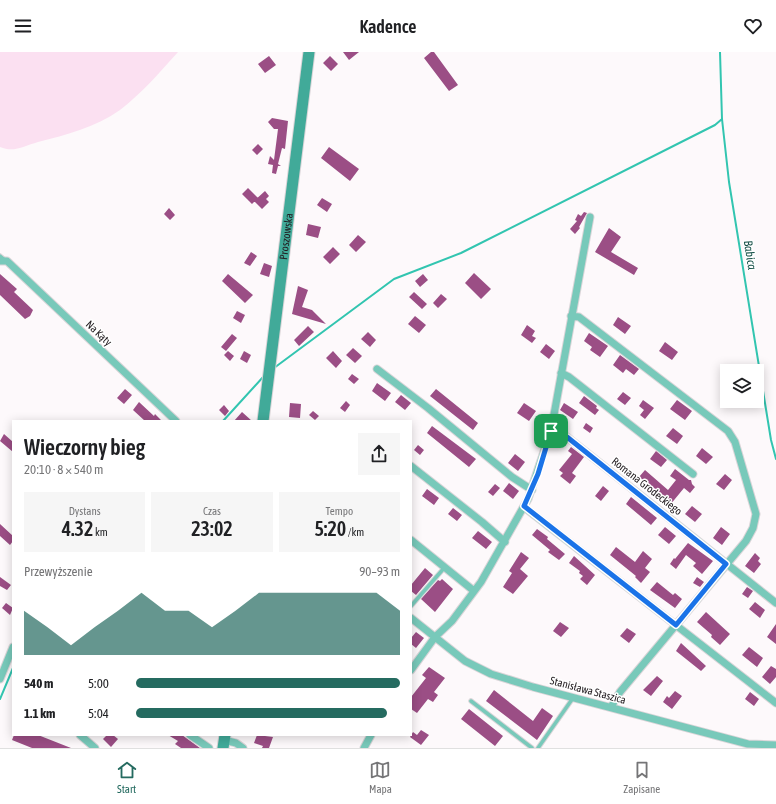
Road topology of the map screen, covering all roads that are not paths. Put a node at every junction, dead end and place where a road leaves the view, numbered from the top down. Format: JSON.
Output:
{"nodes":[{"id":1,"x":309,"y":52,"type":"edge"},
{"id":2,"x":590,"y":217,"type":"dead end"},
{"id":3,"x":0,"y":256,"type":"edge"},
{"id":4,"x":3,"y":261,"type":"edge"},
{"id":5,"x":571,"y":316,"type":"junction"},
{"id":6,"x":377,"y":369,"type":"dead end"},
{"id":7,"x":561,"y":373,"type":"junction"},
{"id":8,"x":175,"y":420,"type":"edge"},
{"id":9,"x":263,"y":420,"type":"edge"},
{"id":10,"x":551,"y":431,"type":"junction"},
{"id":11,"x":412,"y":467,"type":"edge"},
{"id":12,"x":693,"y":474,"type":"dead end"},
{"id":13,"x":532,"y":490,"type":"junction"},
{"id":14,"x":524,"y":506,"type":"junction"},
{"id":15,"x":412,"y":541,"type":"edge"},
{"id":16,"x":505,"y":542,"type":"junction"},
{"id":17,"x":726,"y":564,"type":"junction"},
{"id":18,"x":445,"y":567,"type":"junction"},
{"id":19,"x":474,"y":591,"type":"junction"},
{"id":20,"x":776,"y":603,"type":"edge"},
{"id":21,"x":412,"y":605,"type":"edge"},
{"id":22,"x":412,"y":619,"type":"edge"},
{"id":23,"x":676,"y":625,"type":"junction"},
{"id":24,"x":434,"y":637,"type":"junction"},
{"id":25,"x":12,"y":649,"type":"edge"},
{"id":26,"x":412,"y":669,"type":"edge"},
{"id":27,"x":0,"y":679,"type":"edge"},
{"id":28,"x":573,"y":697,"type":"junction"},
{"id":29,"x":471,"y":701,"type":"dead end"},
{"id":30,"x":776,"y":703,"type":"edge"},
{"id":31,"x":610,"y":707,"type":"junction"},
{"id":32,"x":81,"y":736,"type":"edge"},
{"id":33,"x":191,"y":736,"type":"edge"},
{"id":34,"x":370,"y":736,"type":"edge"},
{"id":35,"x":224,"y":741,"type":"edge"},
{"id":36,"x":776,"y":745,"type":"edge"},
{"id":37,"x":95,"y":748,"type":"edge"},
{"id":38,"x":209,"y":748,"type":"edge"},
{"id":39,"x":243,"y":748,"type":"edge"},
{"id":40,"x":364,"y":748,"type":"edge"},
{"id":41,"x":532,"y":748,"type":"edge"},
{"id":42,"x":538,"y":748,"type":"edge"}],
"edges":[{"from":1,"to":9,"type":"main road","name":"Proszowska"},
{"from":2,"to":5,"type":"street"},
{"from":3,"to":4,"type":"lane"},
{"from":4,"to":8,"type":"street","name":"Na Kąty"},
{"from":5,"to":7,"type":"street"},
{"from":5,"to":17,"type":"street"},
{"from":6,"to":13,"type":"street"},
{"from":7,"to":10,"type":"street"},
{"from":7,"to":12,"type":"street"},
{"from":10,"to":13,"type":"street"},
{"from":10,"to":17,"type":"street","name":"Romana Grodeckiego"},
{"from":11,"to":16,"type":"street"},
{"from":13,"to":14,"type":"street"},
{"from":14,"to":16,"type":"street"},
{"from":14,"to":23,"type":"street"},
{"from":15,"to":18,"type":"street"},
{"from":16,"to":19,"type":"street"},
{"from":17,"to":20,"type":"street","name":"Romana Grodeckiego"},
{"from":17,"to":23,"type":"street"},
{"from":18,"to":19,"type":"street"},
{"from":18,"to":21,"type":"lane"},
{"from":19,"to":24,"type":"street"},
{"from":22,"to":24,"type":"street","name":"Stanisława Staszica"},
{"from":23,"to":30,"type":"street"},
{"from":23,"to":31,"type":"street"},
{"from":24,"to":26,"type":"street"},
{"from":24,"to":28,"type":"street","name":"Stanisława Staszica"},
{"from":25,"to":27,"type":"street"},
{"from":28,"to":31,"type":"street","name":"Stanisława Staszica"},
{"from":28,"to":42,"type":"lane"},
{"from":29,"to":41,"type":"lane"},
{"from":31,"to":36,"type":"street","name":"Stanisława Staszica"},
{"from":32,"to":37,"type":"street"},
{"from":33,"to":38,"type":"street"},
{"from":34,"to":40,"type":"street"},
{"from":35,"to":39,"type":"street"}]}
